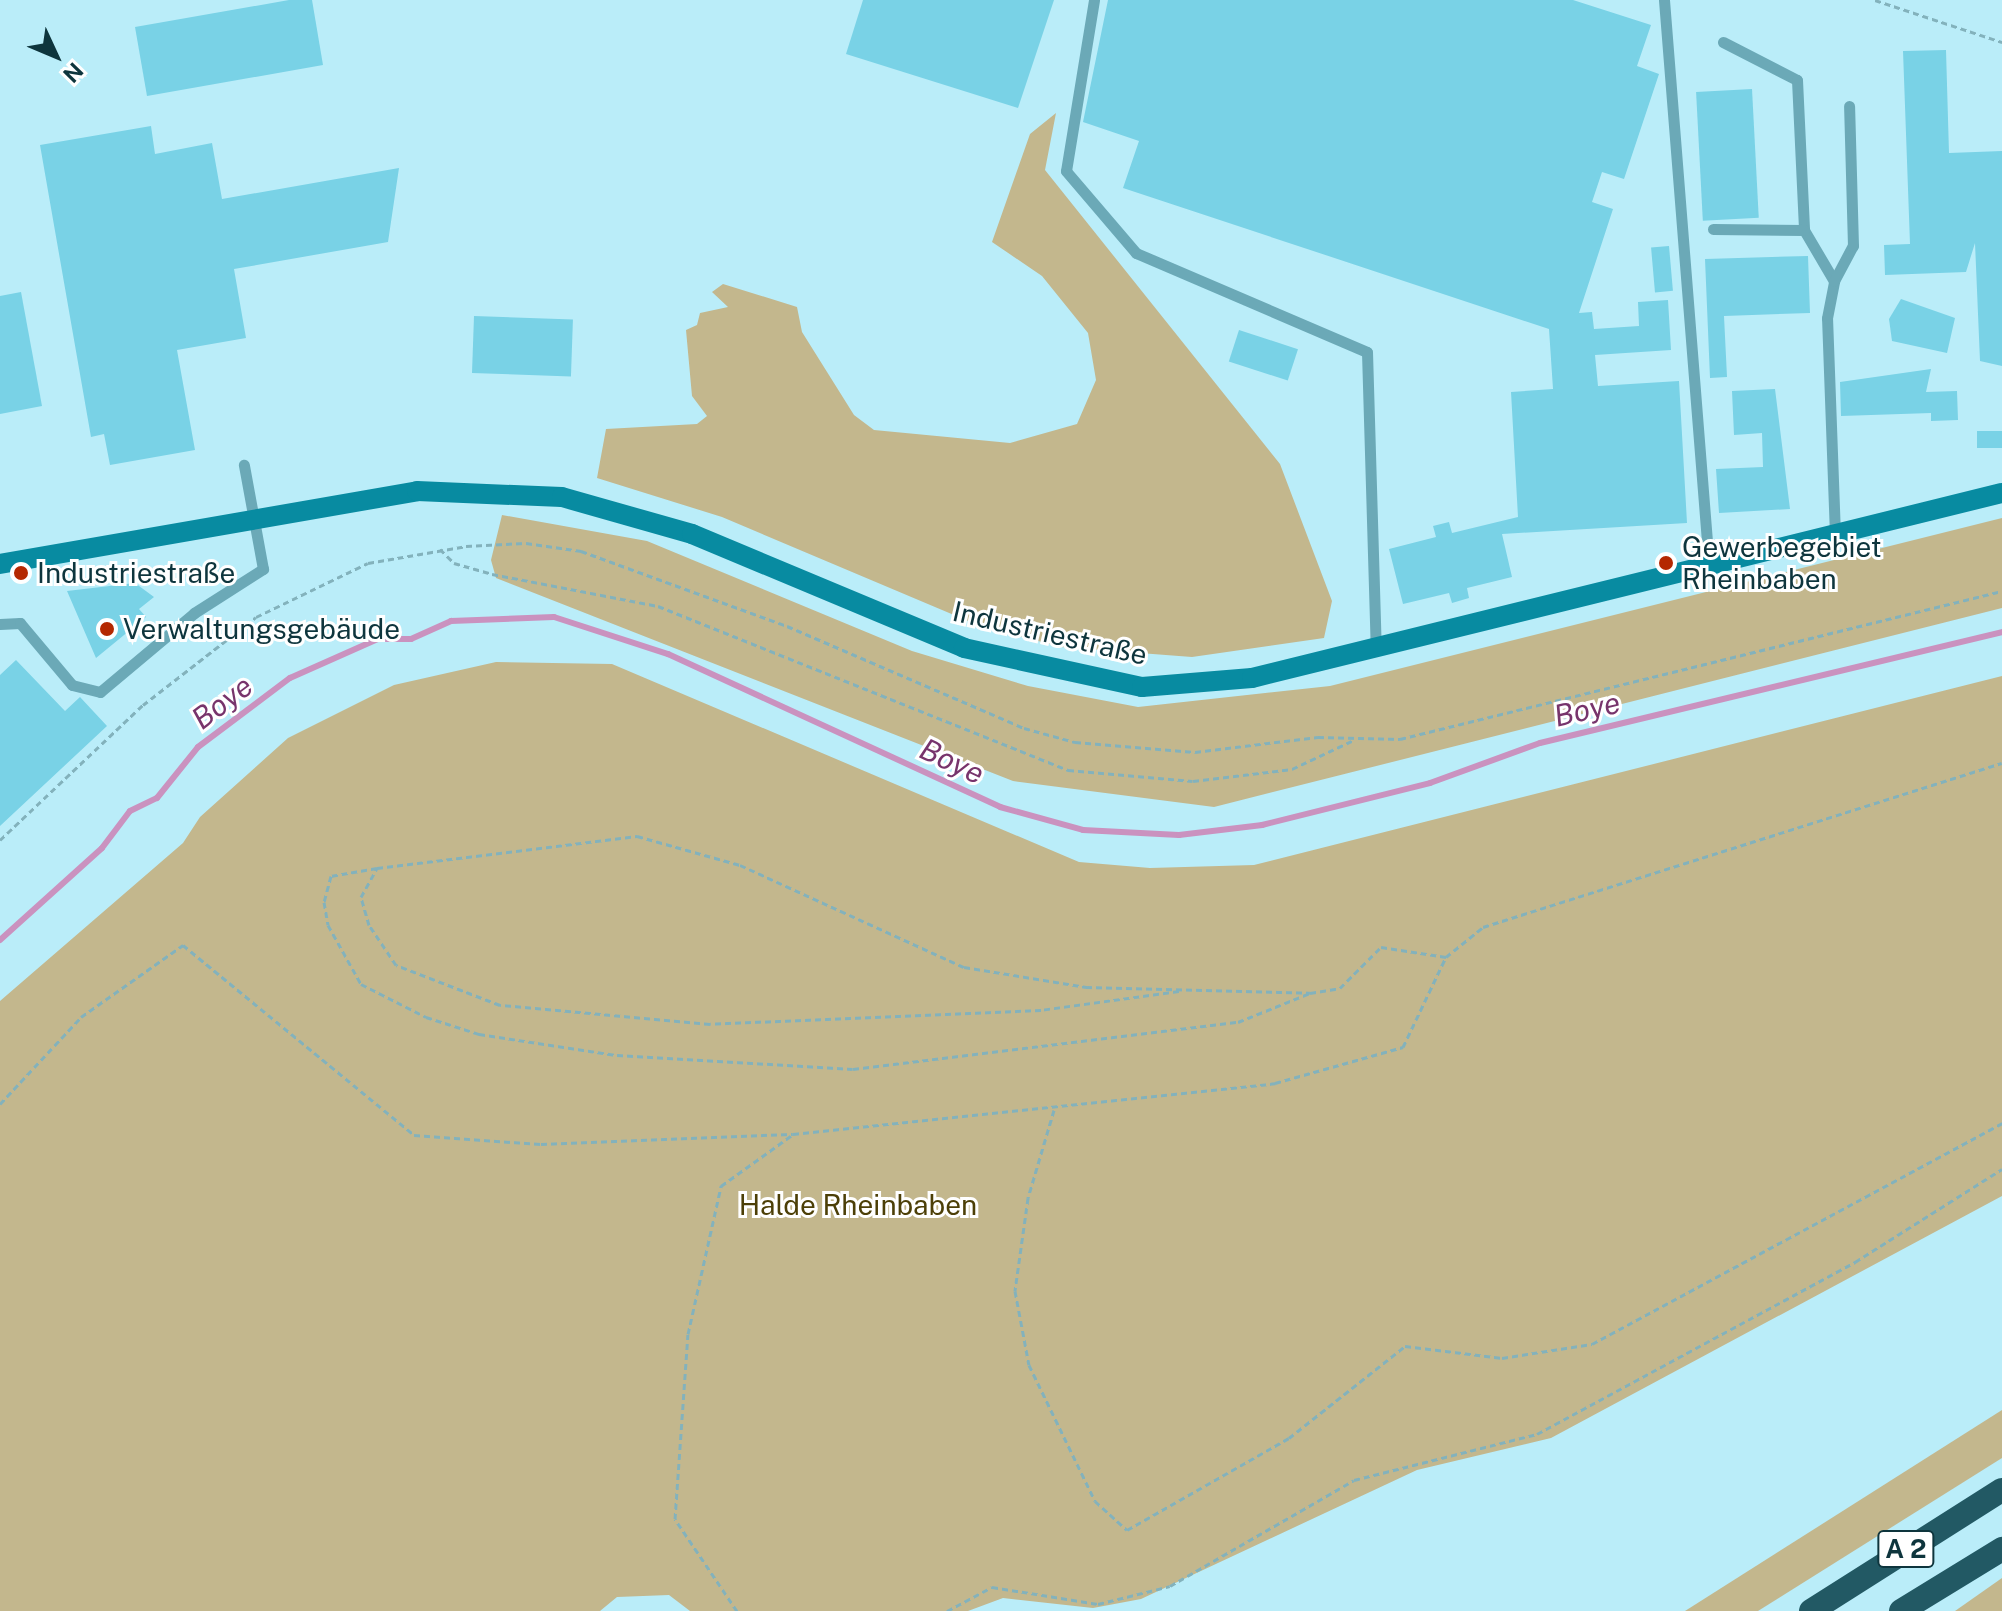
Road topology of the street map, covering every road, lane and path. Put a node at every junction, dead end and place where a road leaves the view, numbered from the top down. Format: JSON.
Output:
{"nodes":[{"id":1,"x":1094,"y":0,"type":"edge"},
{"id":2,"x":1664,"y":0,"type":"edge"},
{"id":3,"x":1875,"y":0,"type":"edge"},
{"id":4,"x":1723,"y":42,"type":"dead end"},
{"id":5,"x":2002,"y":42,"type":"edge"},
{"id":6,"x":1849,"y":106,"type":"dead end"},
{"id":7,"x":1713,"y":229,"type":"dead end"},
{"id":8,"x":1804,"y":230,"type":"junction"},
{"id":9,"x":1834,"y":281,"type":"junction"},
{"id":10,"x":244,"y":465,"type":"dead end"},
{"id":11,"x":2002,"y":493,"type":"edge"},
{"id":12,"x":255,"y":519,"type":"junction"},
{"id":13,"x":1835,"y":535,"type":"junction"},
{"id":14,"x":440,"y":549,"type":"dead end"},
{"id":15,"x":0,"y":564,"type":"edge"},
{"id":16,"x":1709,"y":567,"type":"junction"},
{"id":17,"x":0,"y":624,"type":"edge"},
{"id":18,"x":1376,"y":648,"type":"junction"},
{"id":19,"x":1355,"y":739,"type":"dead end"},
{"id":20,"x":2002,"y":763,"type":"edge"},
{"id":21,"x":377,"y":868,"type":"junction"},
{"id":22,"x":1446,"y":957,"type":"junction"},
{"id":23,"x":1179,"y":991,"type":"junction"},
{"id":24,"x":1310,"y":993,"type":"junction"},
{"id":25,"x":0,"y":1104,"type":"edge"},
{"id":26,"x":1054,"y":1110,"type":"junction"},
{"id":27,"x":2002,"y":1123,"type":"edge"},
{"id":28,"x":793,"y":1134,"type":"junction"},
{"id":29,"x":2002,"y":1169,"type":"edge"},
{"id":30,"x":2002,"y":1490,"type":"edge"},
{"id":31,"x":2002,"y":1549,"type":"edge"},
{"id":32,"x":737,"y":1611,"type":"edge"},
{"id":33,"x":947,"y":1611,"type":"edge"},
{"id":34,"x":1811,"y":1611,"type":"edge"},
{"id":35,"x":1901,"y":1611,"type":"edge"}],
"edges":[{"from":1,"to":18,"type":"lane"},
{"from":2,"to":16,"type":"lane"},
{"from":3,"to":5,"type":"path"},
{"from":4,"to":8,"type":"lane"},
{"from":6,"to":9,"type":"lane"},
{"from":7,"to":8,"type":"lane"},
{"from":8,"to":9,"type":"lane"},
{"from":9,"to":13,"type":"lane"},
{"from":10,"to":12,"type":"lane"},
{"from":11,"to":13,"type":"street","name":"Industriestraße"},
{"from":12,"to":15,"type":"street","name":"Industriestraße"},
{"from":12,"to":17,"type":"lane"},
{"from":12,"to":18,"type":"street","name":"Industriestraße"},
{"from":13,"to":16,"type":"street","name":"Industriestraße"},
{"from":14,"to":19,"type":"path"},
{"from":16,"to":18,"type":"street","name":"Industriestraße"},
{"from":20,"to":22,"type":"path"},
{"from":21,"to":23,"type":"path"},
{"from":21,"to":23,"type":"path"},
{"from":21,"to":24,"type":"path"},
{"from":22,"to":24,"type":"path"},
{"from":22,"to":26,"type":"path"},
{"from":23,"to":24,"type":"path"},
{"from":25,"to":28,"type":"path"},
{"from":26,"to":27,"type":"path"},
{"from":26,"to":28,"type":"path"},
{"from":28,"to":32,"type":"path"},
{"from":29,"to":33,"type":"path"},
{"from":30,"to":34,"type":"highway","number":"A 2"},
{"from":31,"to":35,"type":"highway","number":"A 2"}]}
